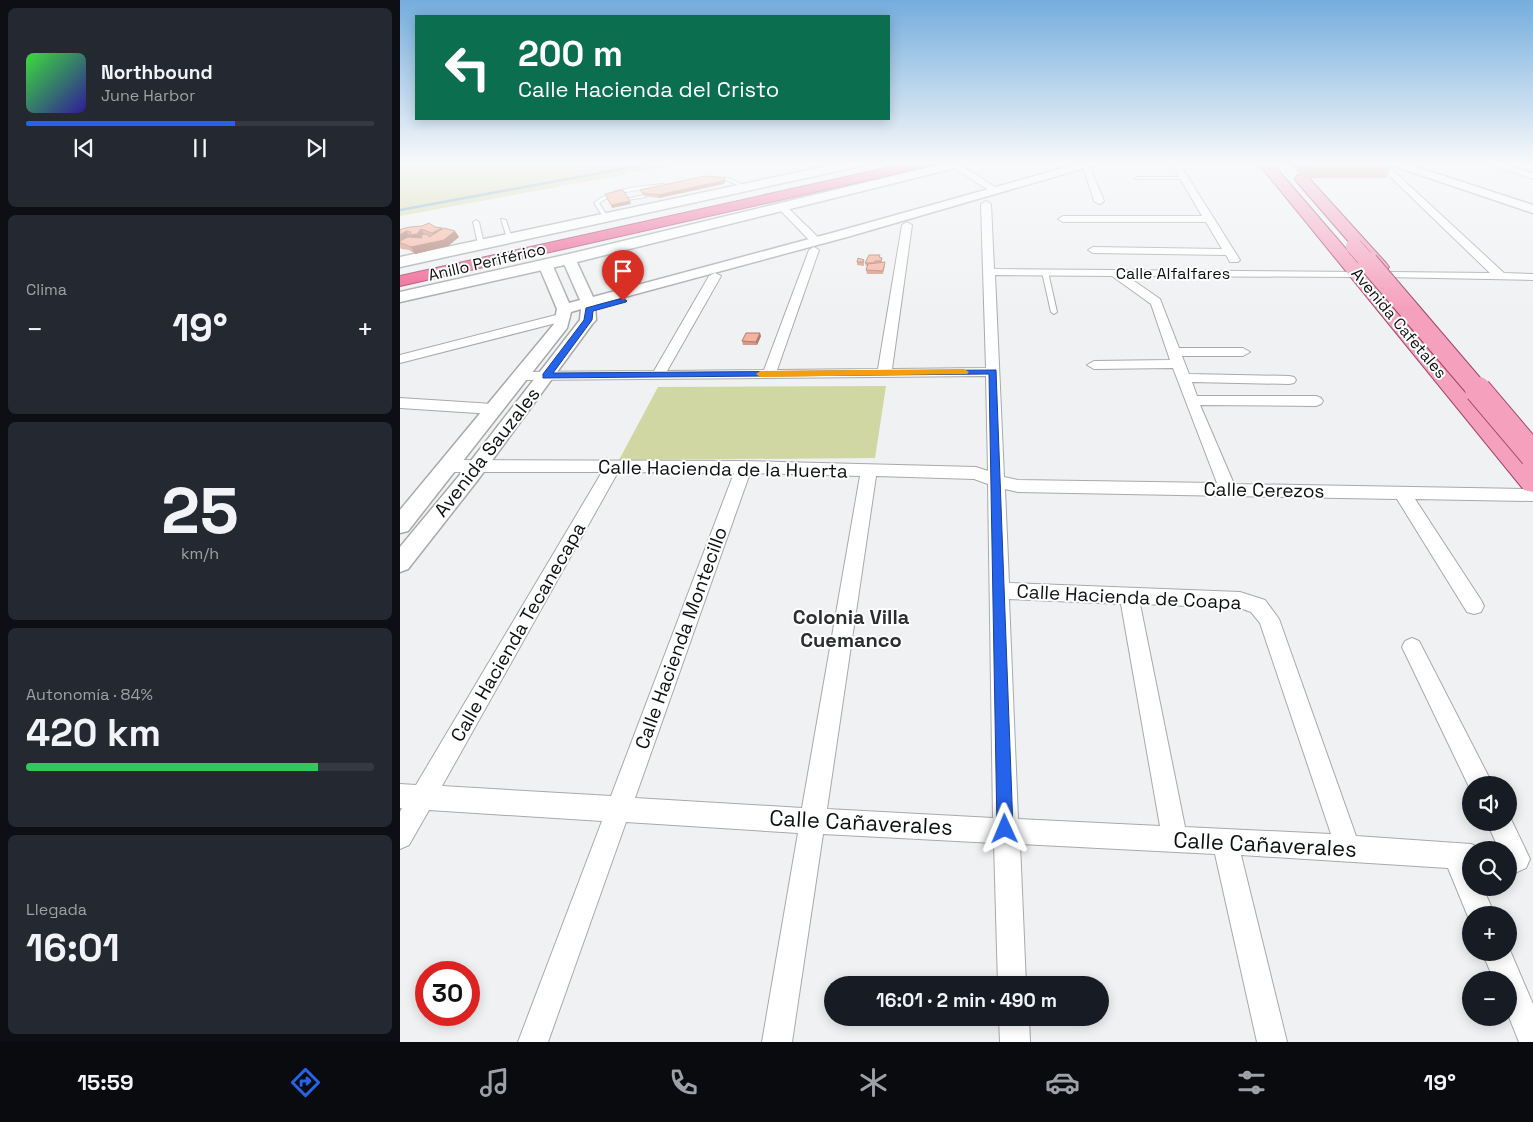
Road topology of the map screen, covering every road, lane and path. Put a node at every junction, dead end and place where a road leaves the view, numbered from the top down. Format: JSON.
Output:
{"nodes":[{"id":1,"x":602,"y":212,"type":"edge"},
{"id":2,"x":618,"y":212,"type":"edge"},
{"id":3,"x":674,"y":212,"type":"edge"},
{"id":4,"x":706,"y":212,"type":"edge"},
{"id":5,"x":763,"y":212,"type":"edge"},
{"id":6,"x":786,"y":212,"type":"edge"},
{"id":7,"x":938,"y":212,"type":"edge"},
{"id":8,"x":947,"y":212,"type":"edge"},
{"id":9,"x":991,"y":212,"type":"edge"},
{"id":10,"x":1204,"y":212,"type":"edge"},
{"id":11,"x":1306,"y":212,"type":"edge"},
{"id":12,"x":1313,"y":212,"type":"edge"},
{"id":13,"x":1325,"y":212,"type":"edge"},
{"id":14,"x":1332,"y":212,"type":"edge"},
{"id":15,"x":1430,"y":212,"type":"edge"},
{"id":16,"x":606,"y":217,"type":"junction"},
{"id":17,"x":1063,"y":219,"type":"dead end"},
{"id":18,"x":503,"y":220,"type":"dead end"},
{"id":19,"x":1209,"y":220,"type":"junction"},
{"id":20,"x":476,"y":222,"type":"dead end"},
{"id":21,"x":907,"y":225,"type":"junction"},
{"id":22,"x":847,"y":237,"type":"junction"},
{"id":23,"x":510,"y":238,"type":"junction"},
{"id":24,"x":482,"y":244,"type":"junction"},
{"id":25,"x":815,"y":245,"type":"junction"},
{"id":26,"x":1093,"y":250,"type":"dead end"},
{"id":27,"x":1229,"y":252,"type":"junction"},
{"id":28,"x":569,"y":259,"type":"junction"},
{"id":29,"x":400,"y":262,"type":"edge"},
{"id":30,"x":546,"y":264,"type":"junction"},
{"id":31,"x":1353,"y":268,"type":"junction"},
{"id":32,"x":989,"y":272,"type":"junction"},
{"id":33,"x":1045,"y":272,"type":"junction"},
{"id":34,"x":1114,"y":272,"type":"junction"},
{"id":35,"x":400,"y":273,"type":"edge"},
{"id":36,"x":1242,"y":274,"type":"junction"},
{"id":37,"x":1388,"y":275,"type":"junction"},
{"id":38,"x":715,"y":276,"type":"junction"},
{"id":39,"x":1533,"y":276,"type":"edge"},
{"id":40,"x":1501,"y":277,"type":"junction"},
{"id":41,"x":400,"y":281,"type":"edge"},
{"id":42,"x":655,"y":288,"type":"junction"},
{"id":43,"x":400,"y":297,"type":"edge"},
{"id":44,"x":588,"y":306,"type":"junction"},
{"id":45,"x":1383,"y":306,"type":"junction"},
{"id":46,"x":1417,"y":308,"type":"junction"},
{"id":47,"x":1054,"y":312,"type":"dead end"},
{"id":48,"x":564,"y":313,"type":"junction"},
{"id":49,"x":474,"y":335,"type":"junction"},
{"id":50,"x":551,"y":337,"type":"junction"},
{"id":51,"x":575,"y":338,"type":"junction"},
{"id":52,"x":400,"y":349,"type":"edge"},
{"id":53,"x":1244,"y":352,"type":"dead end"},
{"id":54,"x":1176,"y":358,"type":"junction"},
{"id":55,"x":400,"y":359,"type":"edge"},
{"id":56,"x":1094,"y":365,"type":"dead end"},
{"id":57,"x":993,"y":372,"type":"junction"},
{"id":58,"x":884,"y":373,"type":"junction"},
{"id":59,"x":769,"y":374,"type":"junction"},
{"id":60,"x":658,"y":375,"type":"junction"},
{"id":61,"x":519,"y":376,"type":"junction"},
{"id":62,"x":546,"y":376,"type":"junction"},
{"id":63,"x":1184,"y":378,"type":"junction"},
{"id":64,"x":1289,"y":380,"type":"dead end"},
{"id":65,"x":1191,"y":400,"type":"junction"},
{"id":66,"x":1316,"y":401,"type":"dead end"},
{"id":67,"x":400,"y":403,"type":"edge"},
{"id":68,"x":493,"y":408,"type":"junction"},
{"id":69,"x":1533,"y":440,"type":"edge"},
{"id":70,"x":1533,"y":455,"type":"edge"},
{"id":71,"x":448,"y":466,"type":"junction"},
{"id":72,"x":477,"y":466,"type":"junction"},
{"id":73,"x":613,"y":467,"type":"junction"},
{"id":74,"x":744,"y":467,"type":"junction"},
{"id":75,"x":869,"y":471,"type":"junction"},
{"id":76,"x":996,"y":481,"type":"junction"},
{"id":77,"x":1533,"y":483,"type":"edge"},
{"id":78,"x":1228,"y":490,"type":"junction"},
{"id":79,"x":1402,"y":493,"type":"junction"},
{"id":80,"x":1533,"y":495,"type":"edge"},
{"id":81,"x":400,"y":525,"type":"edge"},
{"id":82,"x":400,"y":564,"type":"edge"},
{"id":83,"x":999,"y":591,"type":"junction"},
{"id":84,"x":1129,"y":596,"type":"junction"},
{"id":85,"x":1474,"y":606,"type":"dead end"},
{"id":86,"x":1412,"y":647,"type":"dead end"},
{"id":87,"x":1476,"y":776,"type":"edge"},
{"id":88,"x":411,"y":797,"type":"edge"},
{"id":89,"x":618,"y":809,"type":"junction"},
{"id":90,"x":812,"y":821,"type":"junction"},
{"id":91,"x":1005,"y":829,"type":"junction"},
{"id":92,"x":1504,"y":831,"type":"edge"},
{"id":93,"x":400,"y":836,"type":"edge"},
{"id":94,"x":1175,"y":839,"type":"junction"},
{"id":95,"x":1225,"y":842,"type":"junction"},
{"id":96,"x":1348,"y":848,"type":"junction"},
{"id":97,"x":1462,"y":857,"type":"edge"},
{"id":98,"x":1520,"y":859,"type":"edge"},
{"id":99,"x":1012,"y":976,"type":"edge"},
{"id":100,"x":1517,"y":1002,"type":"edge"},
{"id":101,"x":1014,"y":1026,"type":"edge"},
{"id":102,"x":1533,"y":1039,"type":"edge"},
{"id":103,"x":533,"y":1042,"type":"edge"},
{"id":104,"x":777,"y":1042,"type":"edge"},
{"id":105,"x":1015,"y":1042,"type":"edge"},
{"id":106,"x":1272,"y":1042,"type":"edge"}],
"edges":[{"from":1,"to":16,"type":"lane"},
{"from":2,"to":16,"type":"main road"},
{"from":3,"to":35,"type":"highway","name":"Anillo Periférico"},
{"from":4,"to":41,"type":"highway","name":"Anillo Periférico"},
{"from":5,"to":28,"type":"main road"},
{"from":6,"to":25,"type":"street"},
{"from":7,"to":22,"type":"street"},
{"from":8,"to":21,"type":"street"},
{"from":9,"to":32,"type":"street"},
{"from":10,"to":19,"type":"street"},
{"from":11,"to":31,"type":"main road","name":"Avenida Cafetales"},
{"from":12,"to":31,"type":"main road"},
{"from":13,"to":70,"type":"main road","bridge":true},
{"from":14,"to":37,"type":"main road","name":"Avenida Cafetales"},
{"from":15,"to":40,"type":"street"},
{"from":16,"to":23,"type":"main road"},
{"from":17,"to":19,"type":"street"},
{"from":18,"to":23,"type":"lane"},
{"from":19,"to":27,"type":"street"},
{"from":20,"to":24,"type":"lane"},
{"from":21,"to":22,"type":"street"},
{"from":21,"to":58,"type":"street"},
{"from":22,"to":25,"type":"street"},
{"from":23,"to":24,"type":"main road"},
{"from":24,"to":29,"type":"main road"},
{"from":25,"to":38,"type":"street"},
{"from":25,"to":42,"type":"street"},
{"from":25,"to":59,"type":"street"},
{"from":26,"to":27,"type":"street"},
{"from":27,"to":36,"type":"street"},
{"from":28,"to":30,"type":"main road"},
{"from":28,"to":44,"type":"street"},
{"from":30,"to":43,"type":"main road"},
{"from":30,"to":48,"type":"street"},
{"from":31,"to":36,"type":"street","name":"Calle Alfalfares"},
{"from":31,"to":45,"type":"main road","name":"Avenida Cafetales"},
{"from":32,"to":33,"type":"street","name":"Calle Alfalfares"},
{"from":32,"to":57,"type":"street"},
{"from":33,"to":34,"type":"street","name":"Calle Alfalfares"},
{"from":33,"to":47,"type":"lane"},
{"from":34,"to":36,"type":"street","name":"Calle Alfalfares"},
{"from":34,"to":54,"type":"street"},
{"from":37,"to":40,"type":"street"},
{"from":37,"to":46,"type":"main road","name":"Avenida Cafetales"},
{"from":38,"to":42,"type":"street"},
{"from":38,"to":60,"type":"street"},
{"from":39,"to":40,"type":"street"},
{"from":42,"to":44,"type":"street"},
{"from":44,"to":48,"type":"street"},
{"from":44,"to":51,"type":"street","name":"Avenida Sauzales"},
{"from":45,"to":46,"type":"main road"},
{"from":45,"to":77,"type":"main road","name":"Avenida Cafetales"},
{"from":46,"to":69,"type":"main road","name":"Avenida Cafetales"},
{"from":48,"to":49,"type":"street"},
{"from":48,"to":50,"type":"street","name":"Avenida Sauzales"},
{"from":49,"to":52,"type":"street"},
{"from":49,"to":55,"type":"street"},
{"from":50,"to":51,"type":"street"},
{"from":50,"to":61,"type":"street","name":"Avenida Sauzales"},
{"from":51,"to":62,"type":"street","name":"Avenida Sauzales"},
{"from":53,"to":54,"type":"street"},
{"from":54,"to":56,"type":"street"},
{"from":54,"to":63,"type":"street"},
{"from":57,"to":58,"type":"street"},
{"from":57,"to":76,"type":"street"},
{"from":58,"to":59,"type":"street"},
{"from":59,"to":60,"type":"street"},
{"from":60,"to":62,"type":"street"},
{"from":61,"to":62,"type":"street"},
{"from":61,"to":68,"type":"street","name":"Avenida Sauzales"},
{"from":62,"to":72,"type":"street","name":"Avenida Sauzales"},
{"from":63,"to":64,"type":"street"},
{"from":63,"to":65,"type":"street"},
{"from":65,"to":66,"type":"street"},
{"from":65,"to":78,"type":"street"},
{"from":67,"to":68,"type":"street"},
{"from":68,"to":71,"type":"street","name":"Avenida Sauzales"},
{"from":71,"to":72,"type":"street","name":"Calle Hacienda de la Huerta"},
{"from":71,"to":81,"type":"street","name":"Avenida Sauzales"},
{"from":72,"to":73,"type":"street","name":"Calle Hacienda de la Huerta"},
{"from":72,"to":82,"type":"street","name":"Avenida Sauzales"},
{"from":73,"to":74,"type":"street","name":"Calle Hacienda de la Huerta"},
{"from":73,"to":88,"type":"street","name":"Calle Hacienda Tecanecapa"},
{"from":74,"to":75,"type":"street","name":"Calle Hacienda de la Huerta"},
{"from":74,"to":89,"type":"street","name":"Calle Hacienda Montecillo"},
{"from":75,"to":76,"type":"street","name":"Calle Hacienda de la Huerta"},
{"from":75,"to":90,"type":"street"},
{"from":76,"to":78,"type":"street","name":"Calle Cerezos"},
{"from":76,"to":83,"type":"street"},
{"from":78,"to":79,"type":"street","name":"Calle Cerezos"},
{"from":79,"to":80,"type":"street","name":"Calle Cerezos"},
{"from":79,"to":85,"type":"street"},
{"from":83,"to":84,"type":"street","name":"Calle Hacienda de Coapa"},
{"from":83,"to":91,"type":"street"},
{"from":84,"to":94,"type":"street"},
{"from":84,"to":96,"type":"street","name":"Calle Hacienda de Coapa"},
{"from":86,"to":87,"type":"street"},
{"from":88,"to":89,"type":"street","name":"Calle Cañaverales"},
{"from":88,"to":93,"type":"street","name":"Calle Hacienda Tecanecapa"},
{"from":89,"to":90,"type":"street","name":"Calle Cañaverales"},
{"from":89,"to":103,"type":"street","name":"Calle Hacienda Montecillo"},
{"from":90,"to":91,"type":"street","name":"Calle Cañaverales"},
{"from":90,"to":104,"type":"street"},
{"from":91,"to":94,"type":"street","name":"Calle Cañaverales"},
{"from":91,"to":99,"type":"street"},
{"from":92,"to":98,"type":"street"},
{"from":94,"to":95,"type":"street","name":"Calle Cañaverales"},
{"from":95,"to":96,"type":"street","name":"Calle Cañaverales"},
{"from":95,"to":106,"type":"street"},
{"from":96,"to":97,"type":"street","name":"Calle Cañaverales"},
{"from":100,"to":102,"type":"street"},
{"from":101,"to":105,"type":"street"}]}
